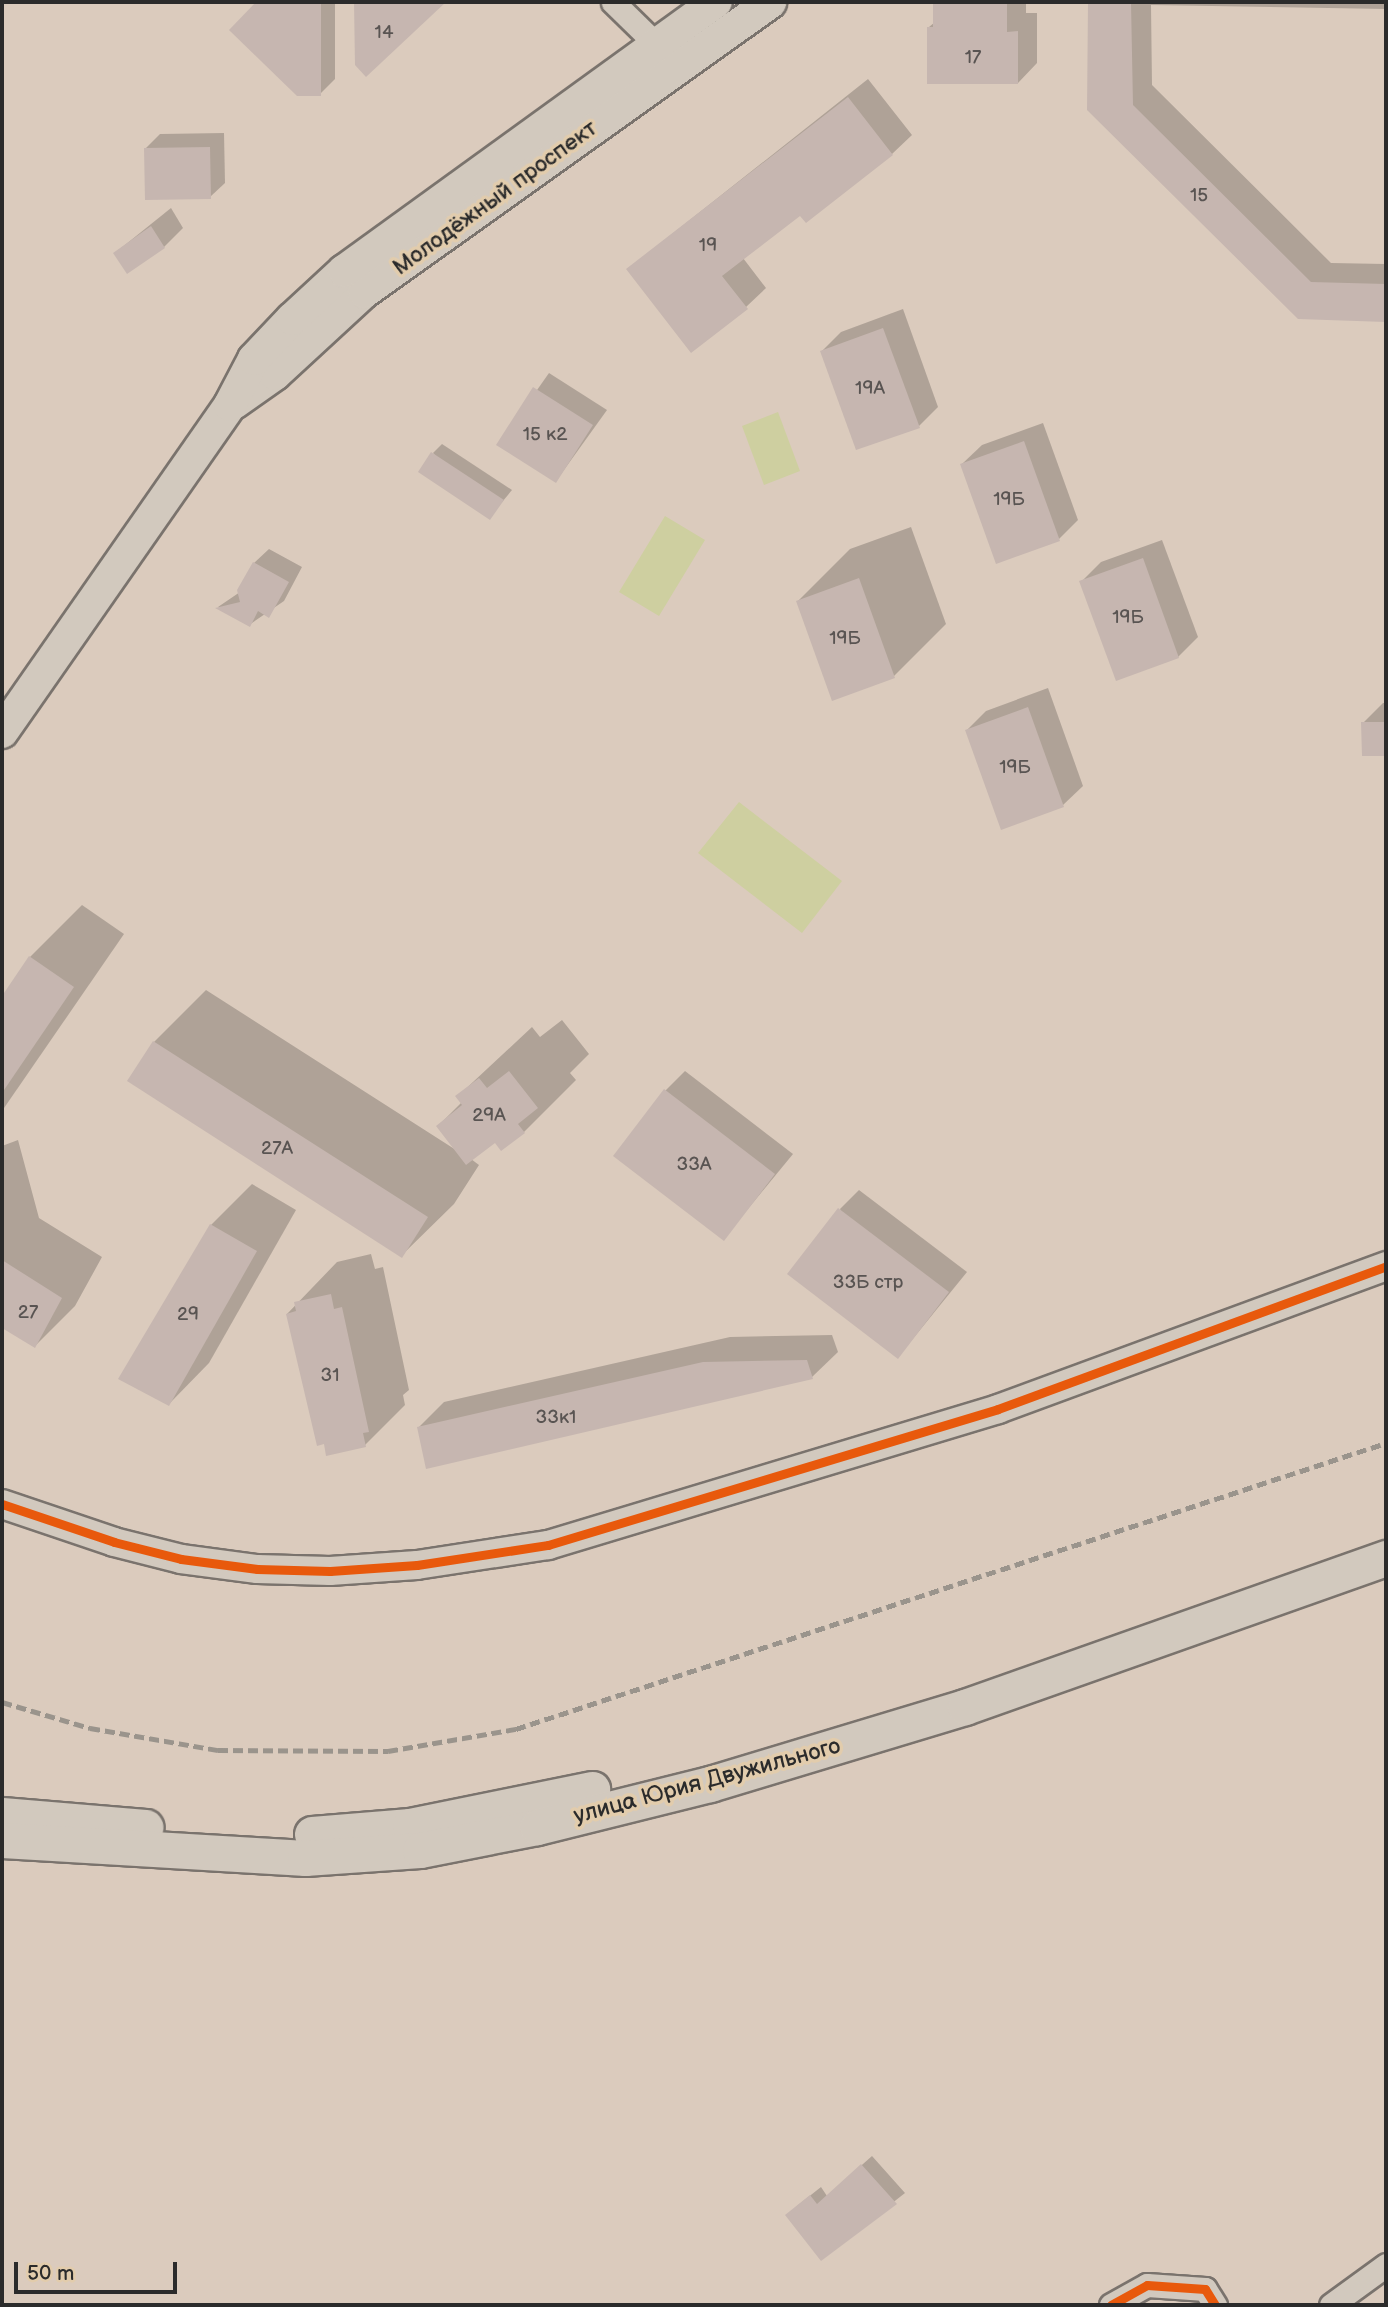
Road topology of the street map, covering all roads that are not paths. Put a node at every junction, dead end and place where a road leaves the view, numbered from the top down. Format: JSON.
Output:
{"nodes":[{"id":1,"x":613,"y":2,"type":"edge"},
{"id":2,"x":716,"y":2,"type":"edge"},
{"id":3,"x":770,"y":2,"type":"edge"},
{"id":4,"x":658,"y":46,"type":"junction"},
{"id":5,"x":230,"y":405,"type":"junction"},
{"id":6,"x":2,"y":732,"type":"edge"},
{"id":7,"x":1386,"y":1266,"type":"edge"},
{"id":8,"x":2,"y":1504,"type":"edge"},
{"id":9,"x":1386,"y":1540,"type":"edge"},
{"id":10,"x":1386,"y":1558,"type":"edge"},
{"id":11,"x":2,"y":1815,"type":"edge"},
{"id":12,"x":2,"y":1840,"type":"edge"},
{"id":13,"x":1386,"y":2265,"type":"edge"},
{"id":14,"x":1111,"y":2305,"type":"edge"},
{"id":15,"x":1214,"y":2305,"type":"edge"},
{"id":16,"x":1331,"y":2305,"type":"edge"}],
"edges":[{"from":1,"to":4,"type":"street"},
{"from":2,"to":4,"type":"main road","name":"Молодёжный проспект"},
{"from":3,"to":5,"type":"main road","name":"Молодёжный проспект"},
{"from":4,"to":5,"type":"main road","name":"Молодёжный проспект"},
{"from":5,"to":6,"type":"main road","name":"Молодёжный проспект"},
{"from":7,"to":8,"type":"street"},
{"from":9,"to":11,"type":"main road","name":"улица Юрия Двужильного"},
{"from":10,"to":12,"type":"main road","name":"улица Юрия Двужильного"},
{"from":13,"to":16,"type":"street"},
{"from":14,"to":15,"type":"street"}]}
